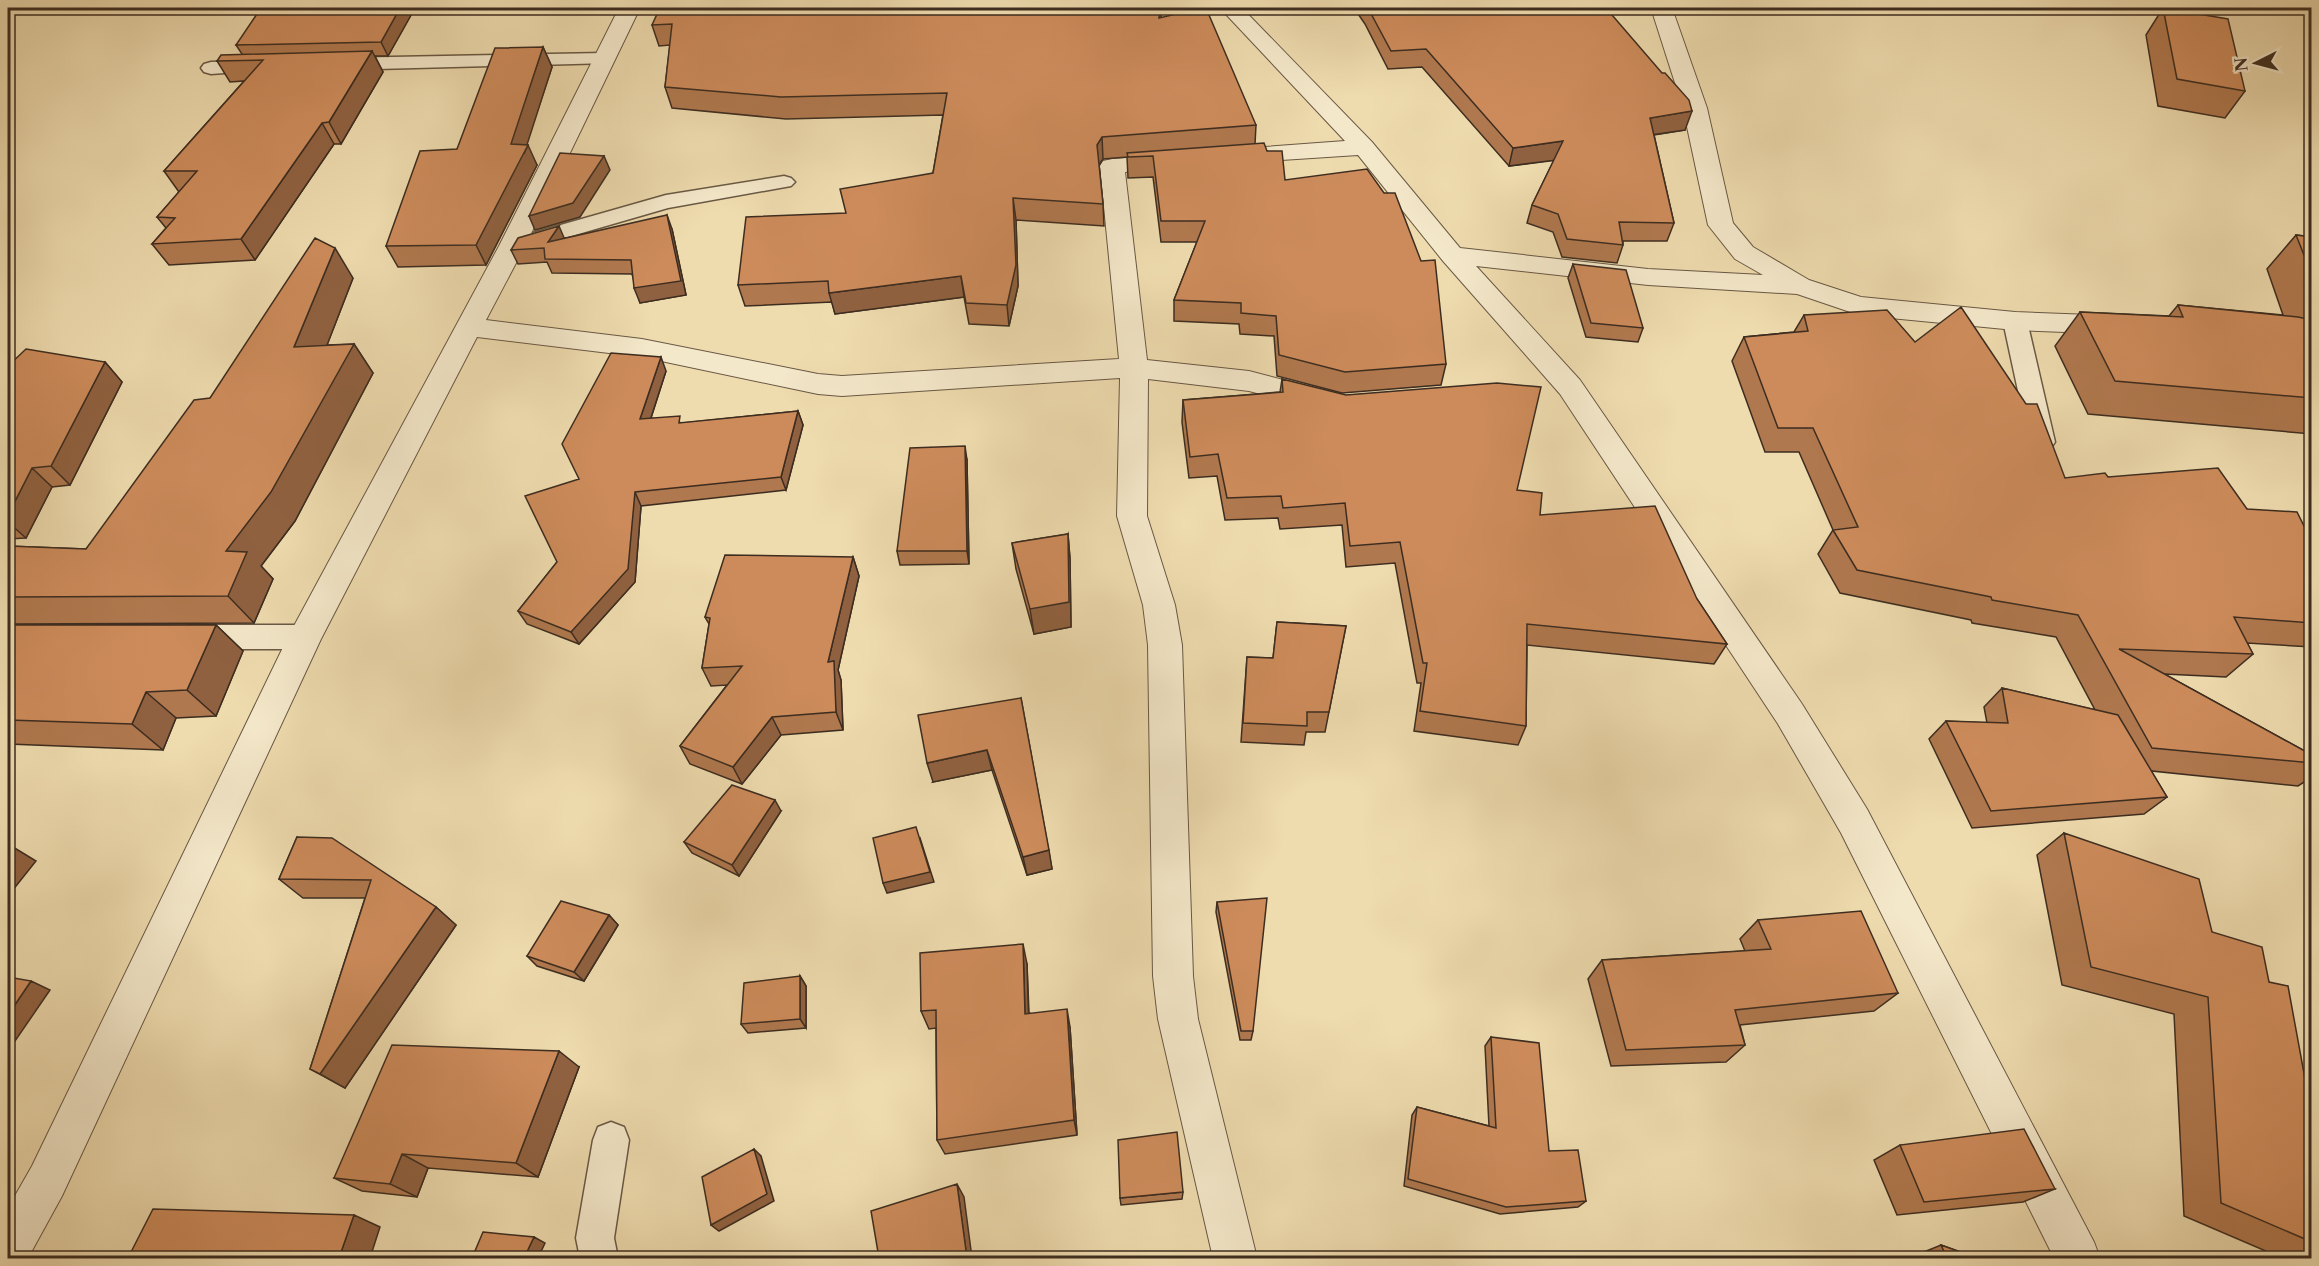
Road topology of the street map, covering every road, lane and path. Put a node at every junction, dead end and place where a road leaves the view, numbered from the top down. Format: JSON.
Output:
{"nodes":[{"id":1,"x":1231,"y":8,"type":"edge"},
{"id":2,"x":1662,"y":8,"type":"edge"},
{"id":3,"x":631,"y":20,"type":"edge"},
{"id":4,"x":604,"y":59,"type":"junction"},
{"id":5,"x":315,"y":65,"type":"edge"},
{"id":6,"x":279,"y":66,"type":"edge"},
{"id":7,"x":211,"y":68,"type":"dead end"},
{"id":8,"x":1365,"y":147,"type":"junction"},
{"id":9,"x":784,"y":182,"type":"dead end"},
{"id":10,"x":512,"y":246,"type":"junction"},
{"id":11,"x":1452,"y":255,"type":"junction"},
{"id":12,"x":1800,"y":286,"type":"junction"},
{"id":13,"x":2015,"y":321,"type":"junction"},
{"id":14,"x":469,"y":327,"type":"junction"},
{"id":15,"x":2143,"y":327,"type":"edge"},
{"id":16,"x":1134,"y":368,"type":"junction"},
{"id":17,"x":1570,"y":387,"type":"junction"},
{"id":18,"x":1535,"y":389,"type":"edge"},
{"id":19,"x":1353,"y":404,"type":"edge"},
{"id":20,"x":2047,"y":462,"type":"edge"},
{"id":21,"x":169,"y":637,"type":"edge"},
{"id":22,"x":305,"y":637,"type":"junction"},
{"id":23,"x":611,"y":1140,"type":"dead end"},
{"id":24,"x":8,"y":1250,"type":"edge"},
{"id":25,"x":599,"y":1258,"type":"edge"},
{"id":26,"x":1235,"y":1258,"type":"edge"},
{"id":27,"x":2078,"y":1258,"type":"edge"}],
"edges":[{"from":1,"to":8,"type":"street"},
{"from":2,"to":12,"type":"street"},
{"from":3,"to":4,"type":"street"},
{"from":4,"to":5,"type":"lane"},
{"from":4,"to":10,"type":"street"},
{"from":6,"to":7,"type":"lane"},
{"from":8,"to":11,"type":"street"},
{"from":8,"to":16,"type":"street"},
{"from":9,"to":10,"type":"lane"},
{"from":10,"to":14,"type":"street"},
{"from":11,"to":12,"type":"street"},
{"from":11,"to":17,"type":"street"},
{"from":12,"to":13,"type":"street"},
{"from":13,"to":15,"type":"street"},
{"from":13,"to":20,"type":"lane"},
{"from":14,"to":16,"type":"street"},
{"from":14,"to":22,"type":"street"},
{"from":16,"to":19,"type":"street"},
{"from":16,"to":26,"type":"street"},
{"from":17,"to":18,"type":"street"},
{"from":17,"to":27,"type":"street"},
{"from":21,"to":22,"type":"lane"},
{"from":22,"to":24,"type":"street"},
{"from":23,"to":25,"type":"lane"}]}
